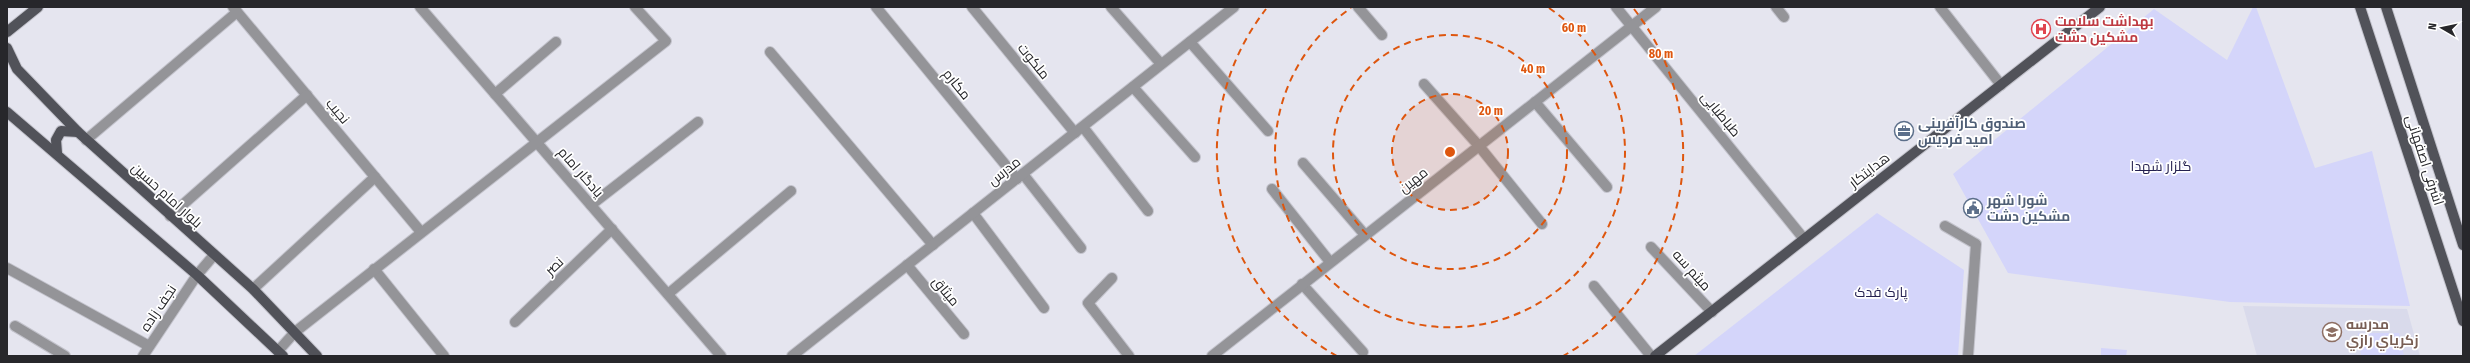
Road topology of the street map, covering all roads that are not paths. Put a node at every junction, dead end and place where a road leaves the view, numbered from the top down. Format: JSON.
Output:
{"nodes":[{"id":1,"x":38,"y":7,"type":"edge"},
{"id":2,"x":420,"y":7,"type":"edge"},
{"id":3,"x":635,"y":7,"type":"edge"},
{"id":4,"x":876,"y":7,"type":"edge"},
{"id":5,"x":972,"y":7,"type":"edge"},
{"id":6,"x":1111,"y":7,"type":"edge"},
{"id":7,"x":1234,"y":7,"type":"edge"},
{"id":8,"x":1358,"y":7,"type":"edge"},
{"id":9,"x":1616,"y":7,"type":"edge"},
{"id":10,"x":1656,"y":7,"type":"edge"},
{"id":11,"x":1776,"y":7,"type":"edge"},
{"id":12,"x":1940,"y":7,"type":"edge"},
{"id":13,"x":2100,"y":7,"type":"edge"},
{"id":14,"x":2360,"y":7,"type":"edge"},
{"id":15,"x":2386,"y":7,"type":"edge"},
{"id":16,"x":235,"y":9,"type":"edge"},
{"id":17,"x":1784,"y":17,"type":"dead end"},
{"id":18,"x":1632,"y":26,"type":"junction"},
{"id":19,"x":7,"y":32,"type":"edge"},
{"id":20,"x":1382,"y":35,"type":"dead end"},
{"id":21,"x":556,"y":42,"type":"dead end"},
{"id":22,"x":1190,"y":42,"type":"junction"},
{"id":23,"x":7,"y":48,"type":"edge"},
{"id":24,"x":770,"y":52,"type":"dead end"},
{"id":25,"x":1162,"y":64,"type":"junction"},
{"id":26,"x":12,"y":68,"type":"edge"},
{"id":27,"x":1424,"y":84,"type":"dead end"},
{"id":28,"x":2001,"y":85,"type":"junction"},
{"id":29,"x":1133,"y":87,"type":"junction"},
{"id":30,"x":495,"y":94,"type":"junction"},
{"id":31,"x":307,"y":96,"type":"junction"},
{"id":32,"x":1535,"y":102,"type":"junction"},
{"id":33,"x":7,"y":112,"type":"edge"},
{"id":34,"x":698,"y":122,"type":"dead end"},
{"id":35,"x":1079,"y":130,"type":"junction"},
{"id":36,"x":1268,"y":131,"type":"dead end"},
{"id":37,"x":78,"y":132,"type":"junction"},
{"id":38,"x":86,"y":140,"type":"junction"},
{"id":39,"x":537,"y":142,"type":"junction"},
{"id":40,"x":1479,"y":146,"type":"junction"},
{"id":41,"x":57,"y":153,"type":"junction"},
{"id":42,"x":1195,"y":157,"type":"dead end"},
{"id":43,"x":1303,"y":163,"type":"dead end"},
{"id":44,"x":1020,"y":176,"type":"junction"},
{"id":45,"x":375,"y":177,"type":"junction"},
{"id":46,"x":1607,"y":187,"type":"dead end"},
{"id":47,"x":1272,"y":189,"type":"dead end"},
{"id":48,"x":791,"y":190,"type":"dead end"},
{"id":49,"x":591,"y":205,"type":"junction"},
{"id":50,"x":1148,"y":211,"type":"dead end"},
{"id":51,"x":972,"y":213,"type":"junction"},
{"id":52,"x":170,"y":216,"type":"junction"},
{"id":53,"x":1542,"y":224,"type":"dead end"},
{"id":54,"x":1945,"y":226,"type":"dead end"},
{"id":55,"x":612,"y":229,"type":"junction"},
{"id":56,"x":421,"y":232,"type":"junction"},
{"id":57,"x":1365,"y":235,"type":"junction"},
{"id":58,"x":1804,"y":239,"type":"junction"},
{"id":59,"x":933,"y":244,"type":"junction"},
{"id":60,"x":2463,"y":245,"type":"edge"},
{"id":61,"x":1652,"y":246,"type":"dead end"},
{"id":62,"x":1081,"y":248,"type":"dead end"},
{"id":63,"x":214,"y":254,"type":"junction"},
{"id":64,"x":1330,"y":262,"type":"junction"},
{"id":65,"x":907,"y":265,"type":"junction"},
{"id":66,"x":7,"y":268,"type":"edge"},
{"id":67,"x":374,"y":269,"type":"junction"},
{"id":68,"x":197,"y":276,"type":"junction"},
{"id":69,"x":1112,"y":278,"type":"dead end"},
{"id":70,"x":1302,"y":284,"type":"junction"},
{"id":71,"x":1594,"y":286,"type":"dead end"},
{"id":72,"x":253,"y":289,"type":"junction"},
{"id":73,"x":668,"y":294,"type":"junction"},
{"id":74,"x":1044,"y":308,"type":"dead end"},
{"id":75,"x":1712,"y":312,"type":"junction"},
{"id":76,"x":2463,"y":321,"type":"edge"},
{"id":77,"x":515,"y":322,"type":"dead end"},
{"id":78,"x":15,"y":326,"type":"dead end"},
{"id":79,"x":295,"y":332,"type":"junction"},
{"id":80,"x":964,"y":334,"type":"dead end"},
{"id":81,"x":149,"y":346,"type":"junction"},
{"id":82,"x":1363,"y":352,"type":"dead end"},
{"id":83,"x":281,"y":353,"type":"edge"},
{"id":84,"x":65,"y":356,"type":"edge"},
{"id":85,"x":142,"y":356,"type":"edge"},
{"id":86,"x":317,"y":356,"type":"edge"},
{"id":87,"x":444,"y":356,"type":"edge"},
{"id":88,"x":721,"y":356,"type":"edge"},
{"id":89,"x":792,"y":356,"type":"edge"},
{"id":90,"x":1129,"y":356,"type":"edge"},
{"id":91,"x":1212,"y":356,"type":"edge"},
{"id":92,"x":1651,"y":356,"type":"edge"},
{"id":93,"x":1655,"y":356,"type":"edge"},
{"id":94,"x":1968,"y":356,"type":"edge"}],
"edges":[{"from":1,"to":19,"type":"main road"},
{"from":2,"to":30,"type":"street","name":"یادگار امام"},
{"from":3,"to":39,"type":"street"},
{"from":4,"to":44,"type":"street","name":"مکارم"},
{"from":5,"to":35,"type":"street","name":"ملکوت"},
{"from":6,"to":25,"type":"street"},
{"from":7,"to":22,"type":"street","name":"مدرس"},
{"from":8,"to":20,"type":"street"},
{"from":9,"to":18,"type":"street","name":"طباطبایی"},
{"from":10,"to":18,"type":"street","name":"مهین"},
{"from":11,"to":17,"type":"street"},
{"from":12,"to":28,"type":"street"},
{"from":13,"to":28,"type":"main road","name":"هدایتکار"},
{"from":14,"to":76,"type":"main road","name":"اشرفی اصفهانی"},
{"from":15,"to":60,"type":"main road","name":"اشرفی اصفهانی"},
{"from":16,"to":31,"type":"street","name":"نجیب"},
{"from":16,"to":38,"type":"street"},
{"from":18,"to":32,"type":"street","name":"مهین"},
{"from":18,"to":58,"type":"street","name":"طباطبایی"},
{"from":21,"to":30,"type":"street"},
{"from":22,"to":25,"type":"street","name":"مدرس"},
{"from":22,"to":36,"type":"street"},
{"from":23,"to":26,"type":"main road","name":"بلوار امام حسین"},
{"from":24,"to":59,"type":"street"},
{"from":25,"to":29,"type":"street","name":"مدرس"},
{"from":26,"to":37,"type":"main road","name":"بلوار امام حسین"},
{"from":27,"to":40,"type":"street"},
{"from":28,"to":58,"type":"main road","name":"هدایتکار"},
{"from":29,"to":35,"type":"street","name":"مدرس"},
{"from":29,"to":42,"type":"street"},
{"from":30,"to":39,"type":"street","name":"یادگار امام"},
{"from":31,"to":45,"type":"street","name":"نجیب"},
{"from":31,"to":52,"type":"street"},
{"from":32,"to":40,"type":"street","name":"مهین"},
{"from":32,"to":46,"type":"street"},
{"from":33,"to":41,"type":"main road"},
{"from":34,"to":49,"type":"street"},
{"from":35,"to":44,"type":"street","name":"مدرس"},
{"from":35,"to":50,"type":"street","name":"ملکوت"},
{"from":37,"to":38,"type":"main road","name":"بلوار امام حسین"},
{"from":37,"to":41,"type":"main road"},
{"from":38,"to":52,"type":"main road","name":"بلوار امام حسین"},
{"from":39,"to":49,"type":"street","name":"یادگار امام"},
{"from":39,"to":56,"type":"street"},
{"from":40,"to":53,"type":"street"},
{"from":40,"to":57,"type":"street","name":"مهین"},
{"from":41,"to":68,"type":"main road"},
{"from":43,"to":57,"type":"street"},
{"from":44,"to":51,"type":"street","name":"مدرس"},
{"from":44,"to":62,"type":"street","name":"مکارم"},
{"from":45,"to":56,"type":"street","name":"نجیب"},
{"from":45,"to":72,"type":"street"},
{"from":47,"to":64,"type":"street"},
{"from":48,"to":73,"type":"street"},
{"from":49,"to":55,"type":"street","name":"یادگار امام"},
{"from":51,"to":59,"type":"street","name":"مدرس"},
{"from":51,"to":74,"type":"street"},
{"from":52,"to":63,"type":"main road","name":"بلوار امام حسین"},
{"from":54,"to":94,"type":"street"},
{"from":55,"to":73,"type":"street","name":"یادگار امام"},
{"from":55,"to":77,"type":"street","name":"نصر"},
{"from":56,"to":67,"type":"street"},
{"from":57,"to":64,"type":"street","name":"مهین"},
{"from":58,"to":75,"type":"main road","name":"هدایتکار"},
{"from":59,"to":65,"type":"street","name":"مدرس"},
{"from":61,"to":75,"type":"street","name":"میثم سه"},
{"from":63,"to":68,"type":"street","name":"نجف زاده"},
{"from":63,"to":72,"type":"main road","name":"بلوار امام حسین"},
{"from":64,"to":70,"type":"street","name":"مهین"},
{"from":65,"to":80,"type":"street","name":"میثاق"},
{"from":65,"to":89,"type":"street","name":"مدرس"},
{"from":66,"to":81,"type":"street"},
{"from":67,"to":79,"type":"street"},
{"from":67,"to":87,"type":"street"},
{"from":68,"to":81,"type":"street","name":"نجف زاده"},
{"from":68,"to":83,"type":"main road"},
{"from":69,"to":90,"type":"street"},
{"from":70,"to":82,"type":"street"},
{"from":70,"to":91,"type":"street","name":"مهین"},
{"from":71,"to":92,"type":"street"},
{"from":72,"to":79,"type":"main road","name":"بلوار امام حسین"},
{"from":73,"to":88,"type":"street","name":"یادگار امام"},
{"from":75,"to":93,"type":"main road","name":"هدایتکار"},
{"from":78,"to":84,"type":"street"},
{"from":79,"to":83,"type":"street"},
{"from":79,"to":86,"type":"main road","name":"بلوار امام حسین"},
{"from":81,"to":85,"type":"street","name":"نجف زاده"}]}
